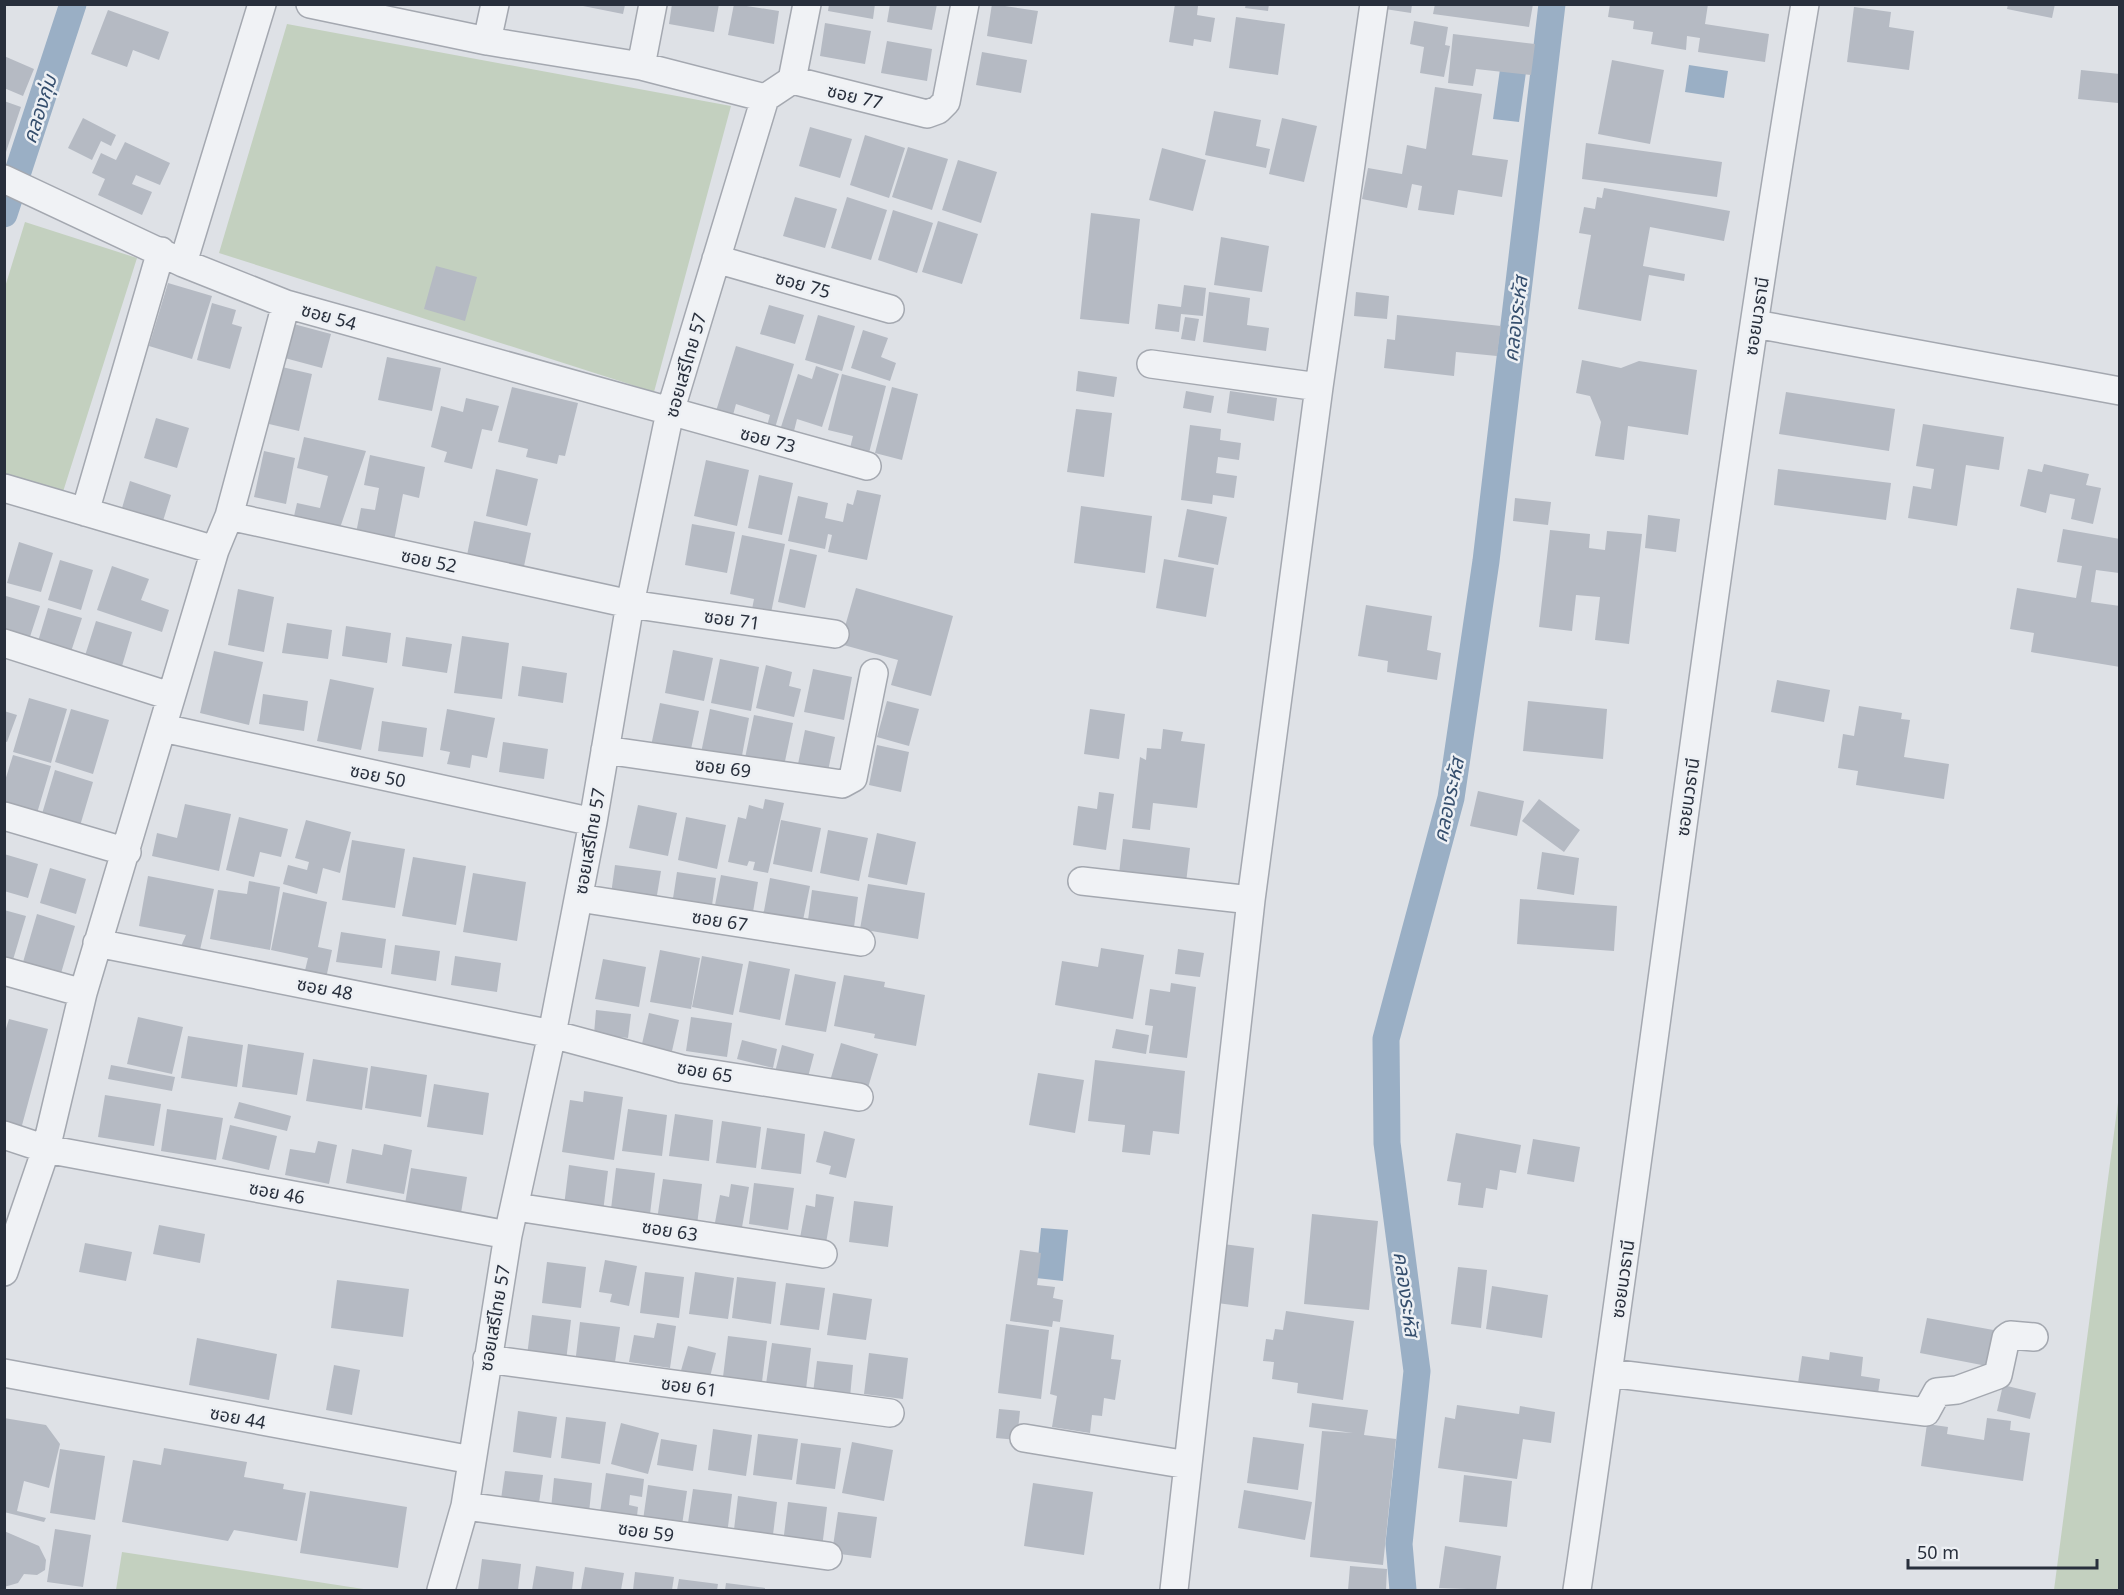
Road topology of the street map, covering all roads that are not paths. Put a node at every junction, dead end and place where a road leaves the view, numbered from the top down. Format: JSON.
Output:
{"nodes":[{"id":1,"x":262,"y":4,"type":"edge"},
{"id":2,"x":310,"y":4,"type":"edge"},
{"id":3,"x":495,"y":4,"type":"edge"},
{"id":4,"x":653,"y":4,"type":"edge"},
{"id":5,"x":807,"y":4,"type":"edge"},
{"id":6,"x":965,"y":4,"type":"edge"},
{"id":7,"x":1374,"y":4,"type":"edge"},
{"id":8,"x":1805,"y":4,"type":"edge"},
{"id":9,"x":488,"y":41,"type":"junction"},
{"id":10,"x":641,"y":66,"type":"junction"},
{"id":11,"x":792,"y":80,"type":"junction"},
{"id":12,"x":765,"y":98,"type":"junction"},
{"id":13,"x":4,"y":179,"type":"edge"},
{"id":14,"x":172,"y":257,"type":"junction"},
{"id":15,"x":716,"y":259,"type":"junction"},
{"id":16,"x":286,"y":304,"type":"junction"},
{"id":17,"x":890,"y":309,"type":"dead end"},
{"id":18,"x":1755,"y":324,"type":"junction"},
{"id":19,"x":1151,"y":364,"type":"dead end"},
{"id":20,"x":1318,"y":387,"type":"junction"},
{"id":21,"x":2120,"y":391,"type":"edge"},
{"id":22,"x":669,"y":412,"type":"junction"},
{"id":23,"x":867,"y":466,"type":"dead end"},
{"id":24,"x":4,"y":488,"type":"edge"},
{"id":25,"x":85,"y":512,"type":"junction"},
{"id":26,"x":229,"y":516,"type":"junction"},
{"id":27,"x":215,"y":550,"type":"junction"},
{"id":28,"x":630,"y":604,"type":"junction"},
{"id":29,"x":835,"y":634,"type":"dead end"},
{"id":30,"x":4,"y":643,"type":"edge"},
{"id":31,"x":874,"y":674,"type":"dead end"},
{"id":32,"x":170,"y":696,"type":"junction"},
{"id":33,"x":163,"y":728,"type":"junction"},
{"id":34,"x":605,"y":750,"type":"junction"},
{"id":35,"x":4,"y":816,"type":"edge"},
{"id":36,"x":593,"y":822,"type":"junction"},
{"id":37,"x":127,"y":852,"type":"junction"},
{"id":38,"x":1082,"y":881,"type":"dead end"},
{"id":39,"x":579,"y":898,"type":"junction"},
{"id":40,"x":1251,"y":900,"type":"junction"},
{"id":41,"x":861,"y":942,"type":"dead end"},
{"id":42,"x":98,"y":943,"type":"junction"},
{"id":43,"x":4,"y":971,"type":"edge"},
{"id":44,"x":83,"y":993,"type":"junction"},
{"id":45,"x":552,"y":1034,"type":"junction"},
{"id":46,"x":859,"y":1097,"type":"dead end"},
{"id":47,"x":4,"y":1136,"type":"edge"},
{"id":48,"x":46,"y":1149,"type":"junction"},
{"id":49,"x":516,"y":1207,"type":"junction"},
{"id":50,"x":508,"y":1235,"type":"junction"},
{"id":51,"x":823,"y":1254,"type":"dead end"},
{"id":52,"x":4,"y":1272,"type":"edge"},
{"id":53,"x":2034,"y":1337,"type":"dead end"},
{"id":54,"x":487,"y":1359,"type":"junction"},
{"id":55,"x":4,"y":1373,"type":"edge"},
{"id":56,"x":1609,"y":1374,"type":"junction"},
{"id":57,"x":890,"y":1413,"type":"dead end"},
{"id":58,"x":1024,"y":1438,"type":"dead end"},
{"id":59,"x":472,"y":1461,"type":"junction"},
{"id":60,"x":1188,"y":1465,"type":"junction"},
{"id":61,"x":465,"y":1506,"type":"junction"},
{"id":62,"x":828,"y":1556,"type":"dead end"},
{"id":63,"x":441,"y":1590,"type":"edge"},
{"id":64,"x":1174,"y":1590,"type":"edge"},
{"id":65,"x":1577,"y":1590,"type":"edge"}],
"edges":[{"from":1,"to":14,"type":"street"},
{"from":2,"to":9,"type":"street"},
{"from":3,"to":9,"type":"street"},
{"from":4,"to":10,"type":"street"},
{"from":5,"to":11,"type":"street"},
{"from":6,"to":11,"type":"street","name":"ซอย 77"},
{"from":7,"to":20,"type":"street"},
{"from":8,"to":18,"type":"street","name":"ซอยนวธานี"},
{"from":9,"to":10,"type":"street"},
{"from":10,"to":12,"type":"street"},
{"from":11,"to":12,"type":"street"},
{"from":12,"to":15,"type":"street","name":"ซอยเสรีไทย 57"},
{"from":13,"to":14,"type":"street","name":"ซอย 54"},
{"from":14,"to":16,"type":"street","name":"ซอย 54"},
{"from":14,"to":25,"type":"street"},
{"from":15,"to":17,"type":"street","name":"ซอย 75"},
{"from":15,"to":22,"type":"street","name":"ซอยเสรีไทย 57"},
{"from":16,"to":22,"type":"street","name":"ซอย 54"},
{"from":16,"to":26,"type":"street"},
{"from":18,"to":21,"type":"street"},
{"from":18,"to":56,"type":"street","name":"ซอยนวธานี"},
{"from":19,"to":20,"type":"street"},
{"from":20,"to":40,"type":"street"},
{"from":22,"to":23,"type":"street","name":"ซอย 73"},
{"from":22,"to":28,"type":"street","name":"ซอยเสรีไทย 57"},
{"from":24,"to":25,"type":"street"},
{"from":25,"to":27,"type":"street"},
{"from":26,"to":27,"type":"street"},
{"from":26,"to":28,"type":"street","name":"ซอย 52"},
{"from":27,"to":32,"type":"street"},
{"from":28,"to":29,"type":"street","name":"ซอย 71"},
{"from":28,"to":34,"type":"street","name":"ซอยเสรีไทย 57"},
{"from":30,"to":32,"type":"street"},
{"from":31,"to":34,"type":"street","name":"ซอย 69"},
{"from":32,"to":33,"type":"street"},
{"from":33,"to":36,"type":"street","name":"ซอย 50"},
{"from":33,"to":37,"type":"street"},
{"from":34,"to":36,"type":"street","name":"ซอยเสรีไทย 57"},
{"from":35,"to":37,"type":"street"},
{"from":36,"to":39,"type":"street","name":"ซอยเสรีไทย 57"},
{"from":37,"to":42,"type":"street"},
{"from":38,"to":40,"type":"street"},
{"from":39,"to":41,"type":"street","name":"ซอย 67"},
{"from":39,"to":45,"type":"street","name":"ซอยเสรีไทย 57"},
{"from":40,"to":60,"type":"street"},
{"from":42,"to":44,"type":"street"},
{"from":42,"to":45,"type":"street","name":"ซอย 48"},
{"from":43,"to":44,"type":"street"},
{"from":44,"to":48,"type":"street"},
{"from":45,"to":46,"type":"street","name":"ซอย 65"},
{"from":45,"to":49,"type":"street","name":"ซอยเสรีไทย 57"},
{"from":47,"to":48,"type":"street","name":"ซอย 46"},
{"from":48,"to":50,"type":"street","name":"ซอย 46"},
{"from":48,"to":52,"type":"street"},
{"from":49,"to":50,"type":"street","name":"ซอยเสรีไทย 57"},
{"from":49,"to":51,"type":"street","name":"ซอย 63"},
{"from":50,"to":54,"type":"street","name":"ซอยเสรีไทย 57"},
{"from":53,"to":56,"type":"street"},
{"from":54,"to":57,"type":"street","name":"ซอย 61"},
{"from":54,"to":59,"type":"street","name":"ซอยเสรีไทย 57"},
{"from":55,"to":59,"type":"street","name":"ซอย 44"},
{"from":56,"to":65,"type":"street","name":"ซอยนวธานี"},
{"from":58,"to":60,"type":"street"},
{"from":59,"to":61,"type":"street","name":"ซอยเสรีไทย 57"},
{"from":60,"to":64,"type":"street"},
{"from":61,"to":62,"type":"street","name":"ซอย 59"},
{"from":61,"to":63,"type":"street","name":"ซอยเสรีไทย 57"}]}
